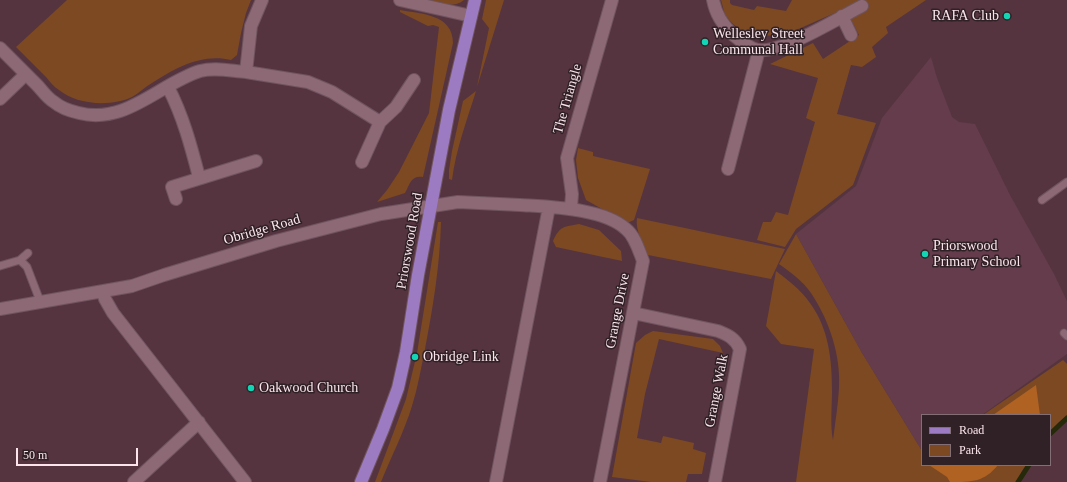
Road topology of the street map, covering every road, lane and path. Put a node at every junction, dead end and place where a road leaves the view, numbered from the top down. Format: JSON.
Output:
{"nodes":[{"id":1,"x":262,"y":0,"type":"edge"},
{"id":2,"x":400,"y":0,"type":"edge"},
{"id":3,"x":475,"y":0,"type":"edge"},
{"id":4,"x":612,"y":0,"type":"edge"},
{"id":5,"x":713,"y":0,"type":"edge"},
{"id":6,"x":862,"y":6,"type":"dead end"},
{"id":7,"x":471,"y":16,"type":"junction"},
{"id":8,"x":842,"y":16,"type":"junction"},
{"id":9,"x":851,"y":35,"type":"dead end"},
{"id":10,"x":0,"y":48,"type":"edge"},
{"id":11,"x":759,"y":50,"type":"junction"},
{"id":12,"x":246,"y":72,"type":"junction"},
{"id":13,"x":26,"y":74,"type":"junction"},
{"id":14,"x":414,"y":80,"type":"dead end"},
{"id":15,"x":168,"y":87,"type":"junction"},
{"id":16,"x":0,"y":99,"type":"edge"},
{"id":17,"x":380,"y":122,"type":"junction"},
{"id":18,"x":256,"y":161,"type":"dead end"},
{"id":19,"x":362,"y":162,"type":"dead end"},
{"id":20,"x":728,"y":169,"type":"dead end"},
{"id":21,"x":200,"y":177,"type":"junction"},
{"id":22,"x":1067,"y":182,"type":"edge"},
{"id":23,"x":176,"y":199,"type":"dead end"},
{"id":24,"x":1042,"y":200,"type":"dead end"},
{"id":25,"x":431,"y":207,"type":"junction"},
{"id":26,"x":549,"y":207,"type":"junction"},
{"id":27,"x":571,"y":208,"type":"junction"},
{"id":28,"x":28,"y":253,"type":"dead end"},
{"id":29,"x":20,"y":260,"type":"junction"},
{"id":30,"x":0,"y":266,"type":"edge"},
{"id":31,"x":103,"y":291,"type":"junction"},
{"id":32,"x":40,"y":301,"type":"junction"},
{"id":33,"x":0,"y":309,"type":"edge"},
{"id":34,"x":633,"y":313,"type":"junction"},
{"id":35,"x":199,"y":422,"type":"junction"},
{"id":36,"x":134,"y":482,"type":"edge"},
{"id":37,"x":245,"y":482,"type":"edge"},
{"id":38,"x":360,"y":482,"type":"edge"},
{"id":39,"x":496,"y":482,"type":"edge"},
{"id":40,"x":600,"y":482,"type":"edge"},
{"id":41,"x":715,"y":482,"type":"edge"}],
"edges":[{"from":1,"to":12,"type":"street"},
{"from":2,"to":7,"type":"street"},
{"from":3,"to":7,"type":"main road","name":"Priorswood Road"},
{"from":4,"to":27,"type":"street","name":"The Triangle"},
{"from":5,"to":11,"type":"street"},
{"from":6,"to":8,"type":"street"},
{"from":7,"to":25,"type":"main road","name":"Priorswood Road"},
{"from":8,"to":9,"type":"street"},
{"from":8,"to":11,"type":"street"},
{"from":10,"to":13,"type":"street"},
{"from":11,"to":20,"type":"street"},
{"from":12,"to":15,"type":"street"},
{"from":12,"to":17,"type":"street"},
{"from":13,"to":15,"type":"street"},
{"from":13,"to":16,"type":"street"},
{"from":14,"to":17,"type":"street"},
{"from":15,"to":21,"type":"street"},
{"from":17,"to":19,"type":"street"},
{"from":18,"to":21,"type":"street"},
{"from":21,"to":23,"type":"street"},
{"from":22,"to":24,"type":"lane"},
{"from":25,"to":26,"type":"street","name":"Grange Drive"},
{"from":25,"to":31,"type":"street","name":"Obridge Road"},
{"from":25,"to":38,"type":"main road","name":"Priorswood Road"},
{"from":26,"to":27,"type":"street","name":"Grange Drive"},
{"from":26,"to":39,"type":"street"},
{"from":27,"to":34,"type":"street","name":"Grange Drive"},
{"from":28,"to":29,"type":"lane"},
{"from":29,"to":30,"type":"lane"},
{"from":29,"to":32,"type":"lane"},
{"from":31,"to":32,"type":"street","name":"Obridge Road"},
{"from":31,"to":35,"type":"street"},
{"from":32,"to":33,"type":"street","name":"Obridge Road"},
{"from":34,"to":40,"type":"street","name":"Grange Drive"},
{"from":34,"to":41,"type":"street","name":"Grange Walk"},
{"from":35,"to":36,"type":"street"},
{"from":35,"to":37,"type":"street"}]}
